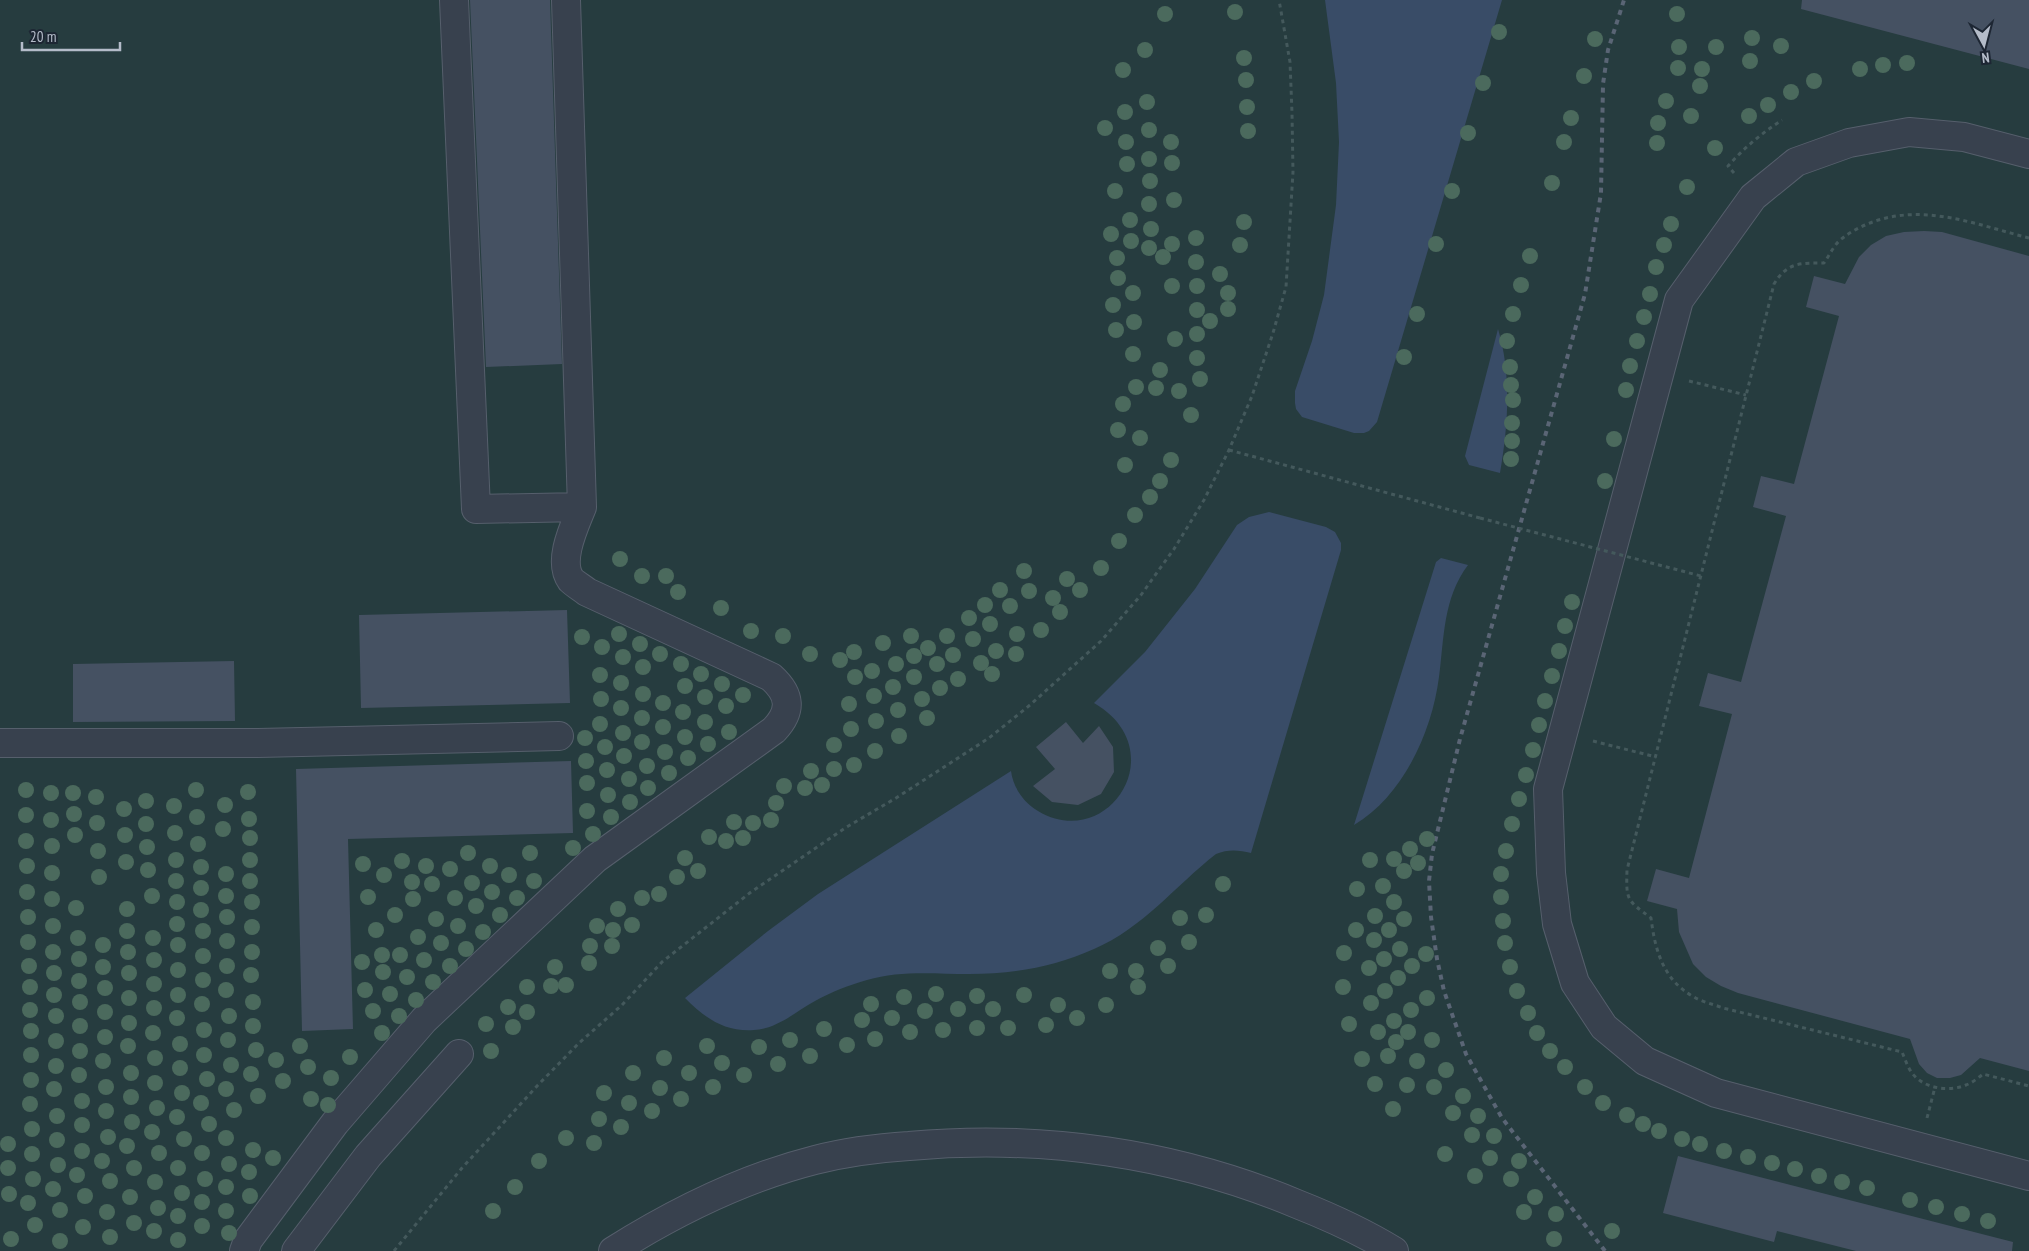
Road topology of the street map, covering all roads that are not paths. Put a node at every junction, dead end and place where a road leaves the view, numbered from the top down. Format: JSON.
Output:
{"nodes":[{"id":1,"x":454,"y":0,"type":"edge"},
{"id":2,"x":566,"y":0,"type":"edge"},
{"id":3,"x":2029,"y":154,"type":"edge"},
{"id":4,"x":582,"y":507,"type":"junction"},
{"id":5,"x":559,"y":736,"type":"dead end"},
{"id":6,"x":0,"y":742,"type":"edge"},
{"id":7,"x":459,"y":1054,"type":"dead end"},
{"id":8,"x":2029,"y":1176,"type":"edge"},
{"id":9,"x":244,"y":1251,"type":"edge"},
{"id":10,"x":296,"y":1251,"type":"edge"},
{"id":11,"x":613,"y":1251,"type":"edge"},
{"id":12,"x":1394,"y":1251,"type":"edge"}],
"edges":[{"from":1,"to":4,"type":"lane"},
{"from":2,"to":4,"type":"lane"},
{"from":3,"to":8,"type":"lane"},
{"from":4,"to":9,"type":"lane"},
{"from":5,"to":6,"type":"lane"},
{"from":7,"to":10,"type":"lane"},
{"from":11,"to":12,"type":"lane"}]}
